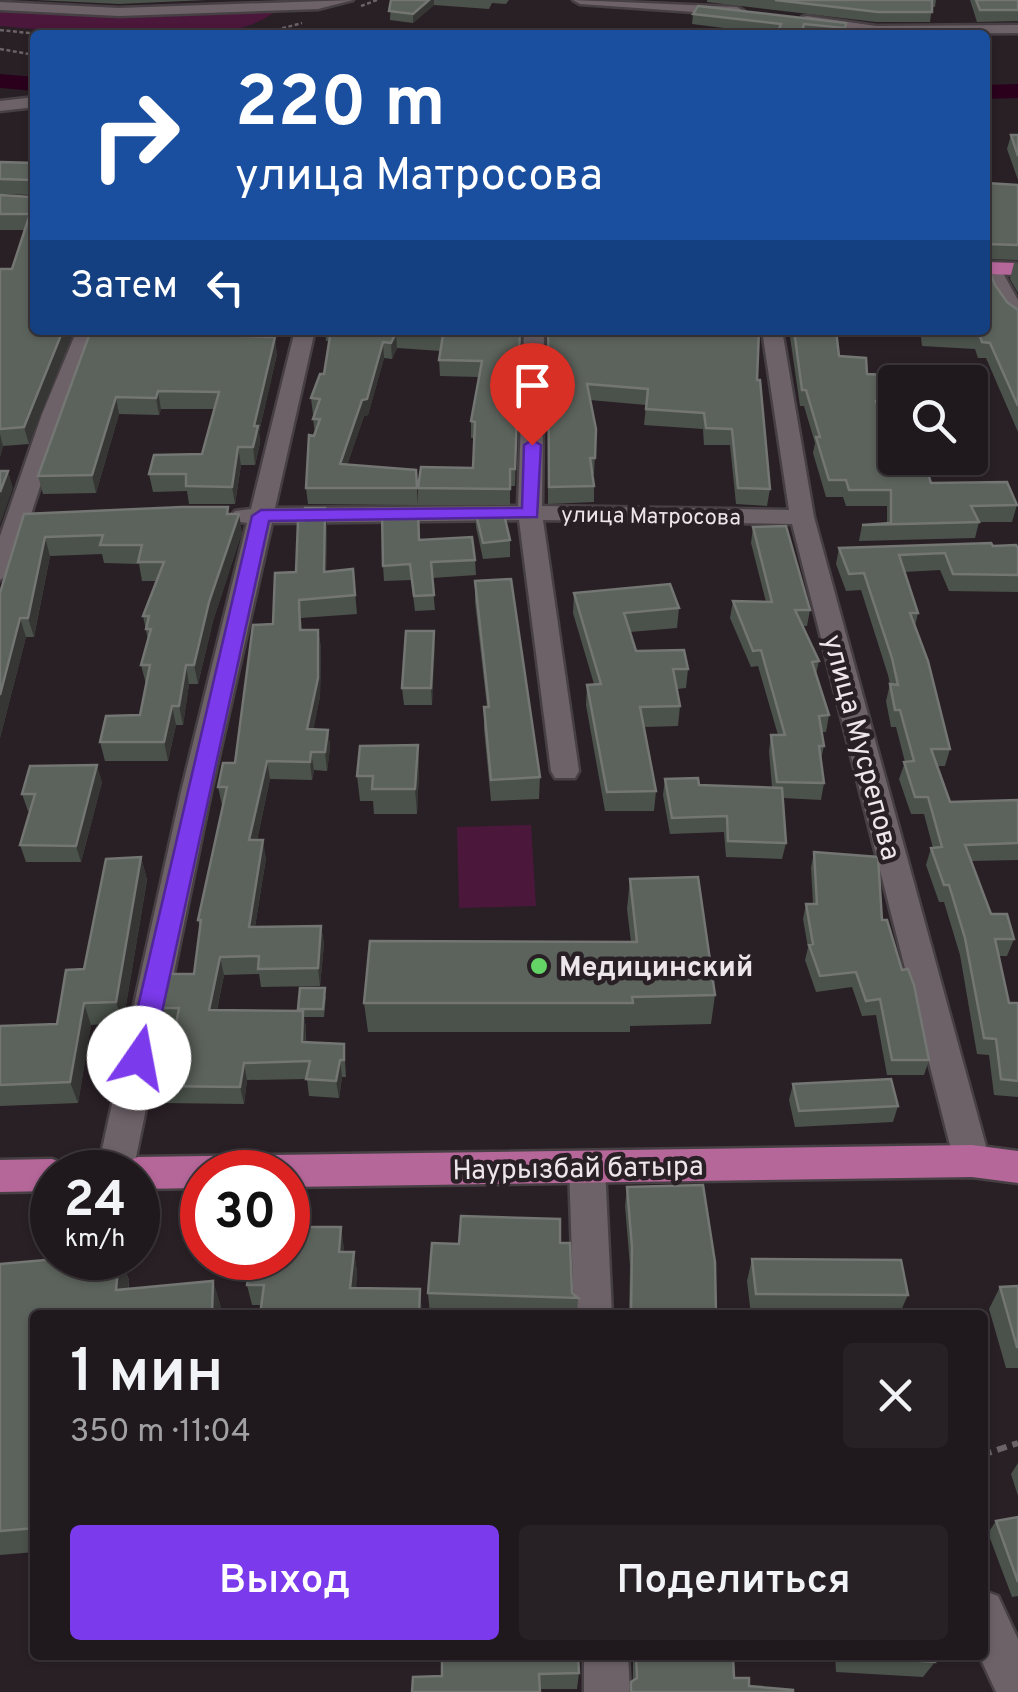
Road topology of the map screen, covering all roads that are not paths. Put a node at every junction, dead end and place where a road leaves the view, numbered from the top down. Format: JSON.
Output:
{"nodes":[{"id":1,"x":346,"y":0,"type":"edge"},
{"id":2,"x":580,"y":0,"type":"edge"},
{"id":3,"x":200,"y":4,"type":"edge"},
{"id":4,"x":0,"y":6,"type":"edge"},
{"id":5,"x":752,"y":6,"type":"edge"},
{"id":6,"x":784,"y":17,"type":"edge"},
{"id":7,"x":1018,"y":29,"type":"edge"},
{"id":8,"x":30,"y":103,"type":"edge"},
{"id":9,"x":0,"y":106,"type":"edge"},
{"id":10,"x":990,"y":268,"type":"edge"},
{"id":11,"x":1018,"y":269,"type":"edge"},
{"id":12,"x":990,"y":271,"type":"edge"},
{"id":13,"x":1018,"y":319,"type":"edge"},
{"id":14,"x":85,"y":335,"type":"edge"},
{"id":15,"x":304,"y":335,"type":"edge"},
{"id":16,"x":534,"y":335,"type":"edge"},
{"id":17,"x":773,"y":335,"type":"edge"},
{"id":18,"x":33,"y":477,"type":"junction"},
{"id":19,"x":0,"y":478,"type":"edge"},
{"id":20,"x":530,"y":513,"type":"junction"},
{"id":21,"x":224,"y":516,"type":"edge"},
{"id":22,"x":261,"y":516,"type":"junction"},
{"id":23,"x":802,"y":517,"type":"junction"},
{"id":24,"x":0,"y":572,"type":"edge"},
{"id":25,"x":565,"y":771,"type":"dead end"},
{"id":26,"x":120,"y":1150,"type":"edge"},
{"id":27,"x":972,"y":1161,"type":"junction"},
{"id":28,"x":588,"y":1167,"type":"junction"},
{"id":29,"x":1018,"y":1167,"type":"edge"},
{"id":30,"x":160,"y":1173,"type":"edge"},
{"id":31,"x":30,"y":1175,"type":"edge"},
{"id":32,"x":0,"y":1176,"type":"edge"},
{"id":33,"x":593,"y":1310,"type":"edge"},
{"id":34,"x":988,"y":1625,"type":"edge"},
{"id":35,"x":606,"y":1660,"type":"edge"},
{"id":36,"x":1018,"y":1688,"type":"edge"},
{"id":37,"x":607,"y":1692,"type":"edge"}],
"edges":[{"from":1,"to":3,"type":"street"},
{"from":2,"to":5,"type":"street"},
{"from":3,"to":4,"type":"street"},
{"from":6,"to":7,"type":"street"},
{"from":8,"to":9,"type":"street"},
{"from":10,"to":11,"type":"main road"},
{"from":12,"to":13,"type":"street"},
{"from":14,"to":18,"type":"street"},
{"from":15,"to":22,"type":"street"},
{"from":16,"to":20,"type":"street"},
{"from":17,"to":23,"type":"street","name":"улица Мусрепова"},
{"from":18,"to":19,"type":"street"},
{"from":18,"to":24,"type":"street"},
{"from":20,"to":22,"type":"street","name":"улица Матросова"},
{"from":20,"to":23,"type":"street","name":"улица Матросова"},
{"from":20,"to":25,"type":"street"},
{"from":21,"to":22,"type":"street","name":"улица Матросова"},
{"from":22,"to":26,"type":"street"},
{"from":23,"to":27,"type":"street","name":"улица Мусрепова"},
{"from":27,"to":28,"type":"main road","name":"Наурызбай батыра"},
{"from":27,"to":29,"type":"main road","name":"Наурызбай батыра"},
{"from":28,"to":30,"type":"main road","name":"Наурызбай батыра"},
{"from":28,"to":33,"type":"street"},
{"from":31,"to":32,"type":"main road"},
{"from":34,"to":36,"type":"street"},
{"from":35,"to":37,"type":"street"}]}
